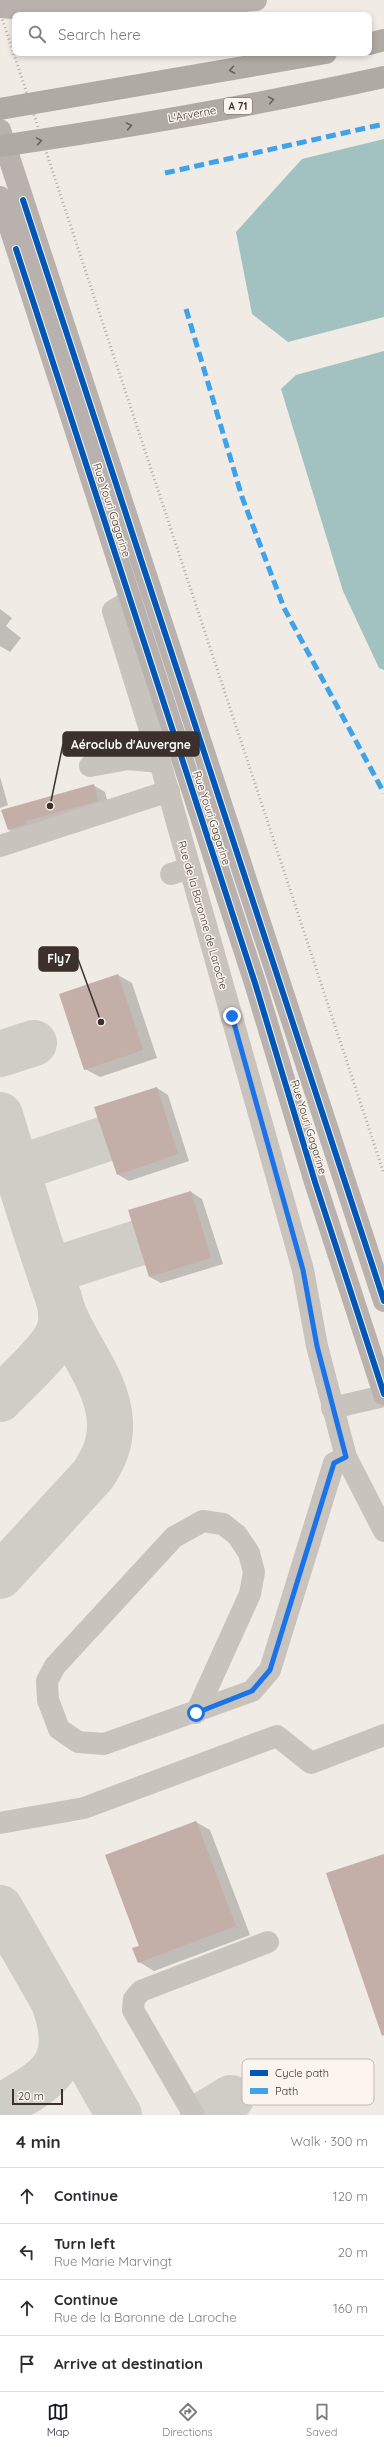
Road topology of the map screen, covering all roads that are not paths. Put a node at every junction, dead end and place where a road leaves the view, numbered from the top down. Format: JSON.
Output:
{"nodes":[{"id":1,"x":256,"y":0,"type":"edge"},
{"id":2,"x":0,"y":7,"type":"edge"},
{"id":3,"x":384,"y":40,"type":"edge"},
{"id":4,"x":372,"y":43,"type":"edge"},
{"id":5,"x":310,"y":56,"type":"edge"},
{"id":6,"x":384,"y":77,"type":"edge"},
{"id":7,"x":0,"y":110,"type":"edge"},
{"id":8,"x":0,"y":130,"type":"edge"},
{"id":9,"x":0,"y":146,"type":"edge"},
{"id":10,"x":1,"y":205,"type":"edge"},
{"id":11,"x":122,"y":606,"type":"junction"},
{"id":12,"x":160,"y":762,"type":"junction"},
{"id":13,"x":90,"y":766,"type":"dead end"},
{"id":14,"x":169,"y":791,"type":"junction"},
{"id":15,"x":0,"y":846,"type":"edge"},
{"id":16,"x":384,"y":1301,"type":"edge"},
{"id":17,"x":377,"y":1356,"type":"edge"},
{"id":18,"x":384,"y":1395,"type":"edge"},
{"id":19,"x":332,"y":1408,"type":"junction"},
{"id":20,"x":346,"y":1457,"type":"junction"},
{"id":21,"x":384,"y":1531,"type":"edge"},
{"id":22,"x":196,"y":1713,"type":"junction"},
{"id":23,"x":384,"y":1735,"type":"edge"},
{"id":24,"x":0,"y":1823,"type":"edge"},
{"id":25,"x":268,"y":1942,"type":"dead end"},
{"id":26,"x":194,"y":2115,"type":"edge"}],
"edges":[{"from":1,"to":2,"type":"main road"},
{"from":3,"to":4,"type":"highway"},
{"from":5,"to":7,"type":"highway","one_way":true},
{"from":9,"to":6,"type":"highway","name":"L'Arverne","number":"A 71","one_way":true},
{"from":8,"to":16,"type":"main road","name":"Rue Youri Gagarine"},
{"from":10,"to":11,"type":"main road","name":"Rue Youri Gagarine"},
{"from":11,"to":12,"type":"street","name":"Rue de la Baronne de Laroche"},
{"from":11,"to":17,"type":"main road","name":"Rue Youri Gagarine"},
{"from":12,"to":13,"type":"street"},
{"from":12,"to":14,"type":"street","name":"Rue de la Baronne de Laroche"},
{"from":14,"to":15,"type":"street"},
{"from":14,"to":19,"type":"street","name":"Rue de la Baronne de Laroche"},
{"from":17,"to":18,"type":"main road","name":"Rue Youri Gagarine"},
{"from":18,"to":19,"type":"street"},
{"from":19,"to":20,"type":"street","name":"Rue de la Baronne de Laroche"},
{"from":20,"to":21,"type":"street","name":"Rue de la Baronne de Laroche"},
{"from":20,"to":22,"type":"street"},
{"from":22,"to":22,"type":"street"},
{"from":23,"to":24,"type":"street"},
{"from":25,"to":26,"type":"street"}]}
